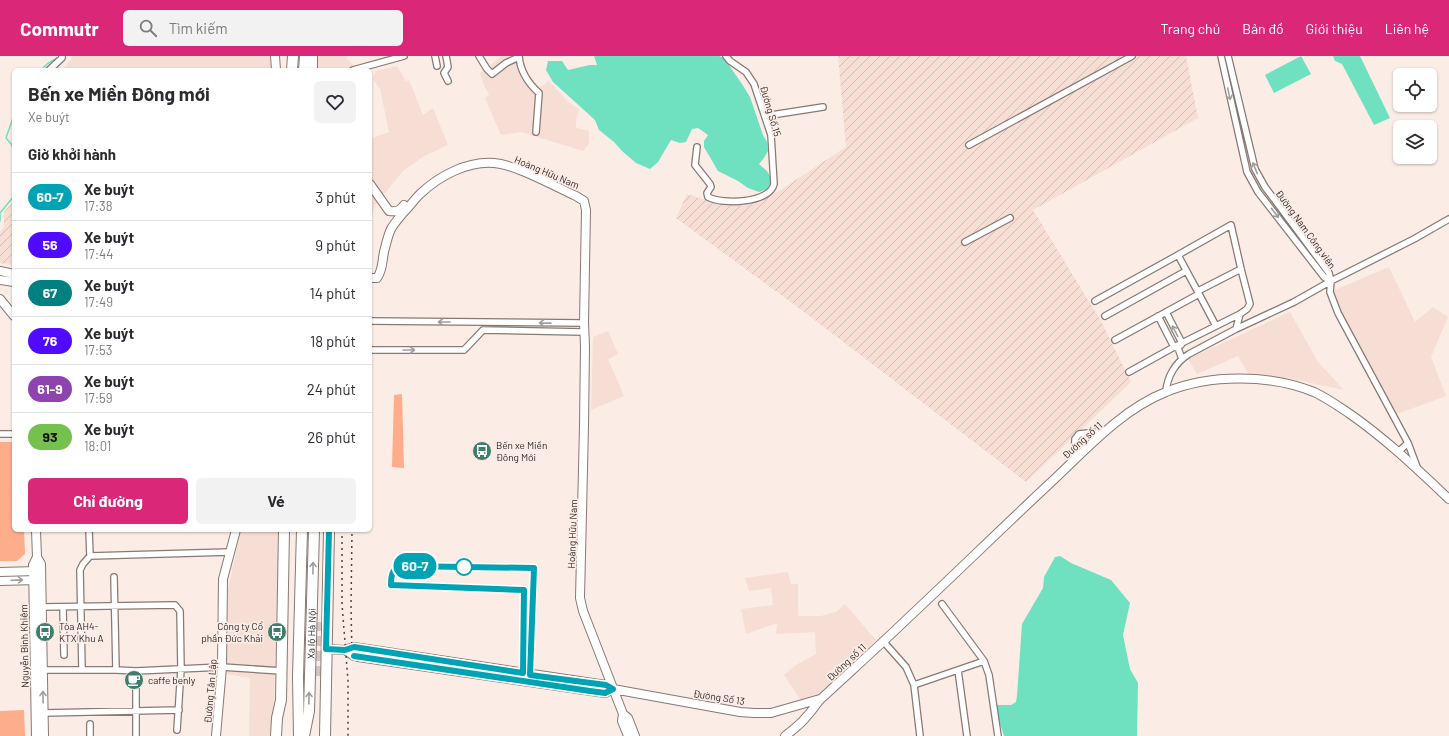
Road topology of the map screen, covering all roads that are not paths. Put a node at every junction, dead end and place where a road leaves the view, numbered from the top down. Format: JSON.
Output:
{"nodes":[{"id":1,"x":62,"y":56,"type":"edge"},
{"id":2,"x":275,"y":56,"type":"edge"},
{"id":3,"x":293,"y":56,"type":"edge"},
{"id":4,"x":297,"y":56,"type":"edge"},
{"id":5,"x":305,"y":56,"type":"edge"},
{"id":6,"x":312,"y":56,"type":"edge"},
{"id":7,"x":404,"y":56,"type":"edge"},
{"id":8,"x":435,"y":56,"type":"edge"},
{"id":9,"x":446,"y":56,"type":"edge"},
{"id":10,"x":479,"y":56,"type":"edge"},
{"id":11,"x":519,"y":56,"type":"edge"},
{"id":12,"x":726,"y":56,"type":"edge"},
{"id":13,"x":1132,"y":56,"type":"edge"},
{"id":14,"x":1221,"y":56,"type":"edge"},
{"id":15,"x":1228,"y":56,"type":"edge"},
{"id":16,"x":437,"y":66,"type":"dead end"},
{"id":17,"x":51,"y":68,"type":"edge"},
{"id":18,"x":276,"y":68,"type":"edge"},
{"id":19,"x":292,"y":68,"type":"edge"},
{"id":20,"x":297,"y":68,"type":"edge"},
{"id":21,"x":304,"y":68,"type":"edge"},
{"id":22,"x":312,"y":68,"type":"edge"},
{"id":23,"x":359,"y":68,"type":"edge"},
{"id":24,"x":448,"y":81,"type":"dead end"},
{"id":25,"x":823,"y":108,"type":"dead end"},
{"id":26,"x":765,"y":116,"type":"junction"},
{"id":27,"x":536,"y":132,"type":"dead end"},
{"id":28,"x":970,"y":145,"type":"dead end"},
{"id":29,"x":698,"y":147,"type":"dead end"},
{"id":30,"x":372,"y":187,"type":"edge"},
{"id":31,"x":1010,"y":218,"type":"dead end"},
{"id":32,"x":1449,"y":219,"type":"edge"},
{"id":33,"x":965,"y":242,"type":"dead end"},
{"id":34,"x":1178,"y":255,"type":"junction"},
{"id":35,"x":1315,"y":255,"type":"junction"},
{"id":36,"x":1310,"y":258,"type":"junction"},
{"id":37,"x":1241,"y":269,"type":"junction"},
{"id":38,"x":1186,"y":270,"type":"junction"},
{"id":39,"x":0,"y":271,"type":"edge"},
{"id":40,"x":12,"y":274,"type":"edge"},
{"id":41,"x":372,"y":278,"type":"edge"},
{"id":42,"x":0,"y":280,"type":"edge"},
{"id":43,"x":1331,"y":281,"type":"junction"},
{"id":44,"x":12,"y":282,"type":"edge"},
{"id":45,"x":1199,"y":293,"type":"junction"},
{"id":46,"x":0,"y":299,"type":"edge"},
{"id":47,"x":1095,"y":301,"type":"dead end"},
{"id":48,"x":1166,"y":312,"type":"junction"},
{"id":49,"x":12,"y":314,"type":"edge"},
{"id":50,"x":1240,"y":314,"type":"junction"},
{"id":51,"x":1105,"y":316,"type":"dead end"},
{"id":52,"x":1158,"y":316,"type":"junction"},
{"id":53,"x":372,"y":321,"type":"edge"},
{"id":54,"x":584,"y":323,"type":"junction"},
{"id":55,"x":1216,"y":326,"type":"junction"},
{"id":56,"x":1236,"y":329,"type":"junction"},
{"id":57,"x":584,"y":332,"type":"junction"},
{"id":58,"x":1115,"y":340,"type":"dead end"},
{"id":59,"x":1182,"y":343,"type":"junction"},
{"id":60,"x":585,"y":346,"type":"junction"},
{"id":61,"x":1176,"y":348,"type":"junction"},
{"id":62,"x":372,"y":350,"type":"edge"},
{"id":63,"x":1182,"y":358,"type":"junction"},
{"id":64,"x":1129,"y":372,"type":"dead end"},
{"id":65,"x":1166,"y":392,"type":"junction"},
{"id":66,"x":1107,"y":431,"type":"junction"},
{"id":67,"x":0,"y":434,"type":"edge"},
{"id":68,"x":12,"y":434,"type":"edge"},
{"id":69,"x":1408,"y":443,"type":"junction"},
{"id":70,"x":1398,"y":452,"type":"junction"},
{"id":71,"x":1074,"y":461,"type":"junction"},
{"id":72,"x":1417,"y":470,"type":"junction"},
{"id":73,"x":1449,"y":499,"type":"edge"},
{"id":74,"x":36,"y":532,"type":"edge"},
{"id":75,"x":89,"y":532,"type":"edge"},
{"id":76,"x":235,"y":532,"type":"edge"},
{"id":77,"x":284,"y":532,"type":"edge"},
{"id":78,"x":290,"y":532,"type":"edge"},
{"id":79,"x":302,"y":532,"type":"edge"},
{"id":80,"x":314,"y":532,"type":"edge"},
{"id":81,"x":323,"y":532,"type":"edge"},
{"id":82,"x":329,"y":532,"type":"edge"},
{"id":83,"x":230,"y":552,"type":"junction"},
{"id":84,"x":90,"y":556,"type":"junction"},
{"id":85,"x":37,"y":557,"type":"junction"},
{"id":86,"x":33,"y":571,"type":"junction"},
{"id":87,"x":42,"y":571,"type":"junction"},
{"id":88,"x":0,"y":572,"type":"edge"},
{"id":89,"x":114,"y":577,"type":"dead end"},
{"id":90,"x":37,"y":580,"type":"junction"},
{"id":91,"x":0,"y":581,"type":"edge"},
{"id":92,"x":942,"y":604,"type":"dead end"},
{"id":93,"x":81,"y":606,"type":"junction"},
{"id":94,"x":114,"y":606,"type":"junction"},
{"id":95,"x":42,"y":607,"type":"junction"},
{"id":96,"x":63,"y":608,"type":"junction"},
{"id":97,"x":321,"y":622,"type":"tunnel mouth"},
{"id":98,"x":883,"y":642,"type":"junction"},
{"id":99,"x":299,"y":648,"type":"junction"},
{"id":100,"x":311,"y":648,"type":"junction"},
{"id":101,"x":326,"y":649,"type":"junction"},
{"id":102,"x":345,"y":650,"type":"junction"},
{"id":103,"x":64,"y":655,"type":"dead end"},
{"id":104,"x":431,"y":659,"type":"junction"},
{"id":105,"x":984,"y":661,"type":"junction"},
{"id":106,"x":222,"y":668,"type":"junction"},
{"id":107,"x":430,"y":668,"type":"junction"},
{"id":108,"x":181,"y":669,"type":"junction"},
{"id":109,"x":82,"y":670,"type":"junction"},
{"id":110,"x":116,"y":670,"type":"junction"},
{"id":111,"x":958,"y":670,"type":"junction"},
{"id":112,"x":39,"y":671,"type":"junction"},
{"id":113,"x":136,"y":671,"type":"junction"},
{"id":114,"x":282,"y":671,"type":"junction"},
{"id":115,"x":320,"y":676,"type":"tunnel mouth"},
{"id":116,"x":914,"y":684,"type":"junction"},
{"id":117,"x":613,"y":689,"type":"junction"},
{"id":118,"x":820,"y":699,"type":"junction"},
{"id":119,"x":179,"y":710,"type":"junction"},
{"id":120,"x":136,"y":711,"type":"junction"},
{"id":121,"x":40,"y":714,"type":"junction"},
{"id":122,"x":623,"y":714,"type":"junction"},
{"id":123,"x":90,"y":724,"type":"dead end"},
{"id":124,"x":176,"y":730,"type":"dead end"},
{"id":125,"x":36,"y":736,"type":"edge"},
{"id":126,"x":44,"y":736,"type":"edge"},
{"id":127,"x":90,"y":736,"type":"edge"},
{"id":128,"x":136,"y":736,"type":"edge"},
{"id":129,"x":216,"y":736,"type":"edge"},
{"id":130,"x":276,"y":736,"type":"edge"},
{"id":131,"x":283,"y":736,"type":"edge"},
{"id":132,"x":299,"y":736,"type":"edge"},
{"id":133,"x":304,"y":736,"type":"edge"},
{"id":134,"x":320,"y":736,"type":"edge"},
{"id":135,"x":325,"y":736,"type":"edge"},
{"id":136,"x":628,"y":736,"type":"edge"},
{"id":137,"x":635,"y":736,"type":"edge"},
{"id":138,"x":785,"y":736,"type":"edge"},
{"id":139,"x":920,"y":736,"type":"edge"},
{"id":140,"x":967,"y":736,"type":"edge"},
{"id":141,"x":998,"y":736,"type":"edge"}],
"edges":[{"from":1,"to":17,"type":"street"},
{"from":2,"to":18,"type":"street"},
{"from":3,"to":19,"type":"highway"},
{"from":4,"to":20,"type":"highway"},
{"from":5,"to":21,"type":"highway"},
{"from":6,"to":22,"type":"highway"},
{"from":7,"to":23,"type":"street"},
{"from":8,"to":16,"type":"street"},
{"from":9,"to":24,"type":"street"},
{"from":10,"to":11,"type":"street"},
{"from":11,"to":27,"type":"street"},
{"from":12,"to":26,"type":"street","name":"Đường Số 15"},
{"from":13,"to":28,"type":"street"},
{"from":14,"to":36,"type":"street","name":"Đường Nam Công viên","one_way":true},
{"from":35,"to":15,"type":"street","name":"Đường Nam Công viên","one_way":true},
{"from":25,"to":26,"type":"street"},
{"from":26,"to":29,"type":"street","name":"Đường Số 15"},
{"from":30,"to":60,"type":"street","name":"Hoàng Hữu Nam"},
{"from":31,"to":33,"type":"street"},
{"from":32,"to":43,"type":"street"},
{"from":34,"to":37,"type":"street"},
{"from":34,"to":38,"type":"street"},
{"from":34,"to":47,"type":"street"},
{"from":35,"to":36,"type":"street"},
{"from":35,"to":43,"type":"street","name":"Đường Nam Công viên"},
{"from":36,"to":43,"type":"street","name":"Đường Nam Công viên"},
{"from":37,"to":45,"type":"street"},
{"from":37,"to":50,"type":"street"},
{"from":38,"to":45,"type":"street"},
{"from":38,"to":51,"type":"street"},
{"from":39,"to":40,"type":"street"},
{"from":41,"to":54,"type":"street","name":"Hoàng Hữu Nam"},
{"from":42,"to":44,"type":"street"},
{"from":43,"to":56,"type":"street"},
{"from":43,"to":69,"type":"street"},
{"from":45,"to":48,"type":"street"},
{"from":45,"to":55,"type":"street"},
{"from":46,"to":49,"type":"street"},
{"from":48,"to":52,"type":"street"},
{"from":59,"to":48,"type":"street","one_way":true},
{"from":50,"to":55,"type":"street"},
{"from":50,"to":56,"type":"street"},
{"from":52,"to":58,"type":"street"},
{"from":52,"to":61,"type":"street"},
{"from":54,"to":53,"type":"street","one_way":true},
{"from":54,"to":57,"type":"street","name":"Hoàng Hữu Nam"},
{"from":55,"to":59,"type":"street"},
{"from":56,"to":63,"type":"street"},
{"from":57,"to":60,"type":"street","name":"Hoàng Hữu Nam"},
{"from":62,"to":57,"type":"street","one_way":true},
{"from":59,"to":61,"type":"street"},
{"from":60,"to":117,"type":"street","name":"Hoàng Hữu Nam"},
{"from":61,"to":63,"type":"street"},
{"from":61,"to":64,"type":"street"},
{"from":63,"to":65,"type":"street"},
{"from":65,"to":66,"type":"street","name":"Đường số 11"},
{"from":65,"to":70,"type":"street","name":"Đường số 11"},
{"from":66,"to":71,"type":"street","name":"Đường số 11"},
{"from":66,"to":71,"type":"street"},
{"from":67,"to":68,"type":"street"},
{"from":69,"to":70,"type":"street"},
{"from":69,"to":72,"type":"street"},
{"from":70,"to":72,"type":"street","name":"Đường số 11"},
{"from":71,"to":98,"type":"street","name":"Đường số 11"},
{"from":72,"to":73,"type":"street","name":"Đường số 11"},
{"from":74,"to":85,"type":"street","name":"Nguyễn Bỉnh Khiêm"},
{"from":75,"to":84,"type":"street"},
{"from":76,"to":83,"type":"street","name":"Đường Tân Lập"},
{"from":77,"to":114,"type":"highway"},
{"from":78,"to":131,"type":"highway"},
{"from":79,"to":99,"type":"highway","name":"Xa lộ Hà Nội"},
{"from":100,"to":80,"type":"highway","name":"Xa lộ Hà Nội","one_way":true},
{"from":81,"to":97,"type":"highway"},
{"from":82,"to":101,"type":"highway","name":"Xa lộ Hà Nội"},
{"from":83,"to":84,"type":"street"},
{"from":83,"to":106,"type":"street","name":"Đường Tân Lập"},
{"from":84,"to":93,"type":"street"},
{"from":85,"to":86,"type":"street","name":"Nguyễn Bỉnh Khiêm"},
{"from":85,"to":87,"type":"street","name":"Nguyễn Bỉnh Khiêm"},
{"from":86,"to":87,"type":"street"},
{"from":86,"to":88,"type":"street"},
{"from":86,"to":90,"type":"street","name":"Nguyễn Bỉnh Khiêm"},
{"from":87,"to":90,"type":"street","name":"Nguyễn Bỉnh Khiêm"},
{"from":89,"to":94,"type":"street"},
{"from":91,"to":90,"type":"street","one_way":true},
{"from":90,"to":95,"type":"street","name":"Nguyễn Bỉnh Khiêm"},
{"from":90,"to":112,"type":"street","name":"Nguyễn Bỉnh Khiêm"},
{"from":92,"to":105,"type":"street"},
{"from":93,"to":94,"type":"street"},
{"from":93,"to":96,"type":"street"},
{"from":93,"to":109,"type":"street"},
{"from":94,"to":108,"type":"street"},
{"from":94,"to":110,"type":"street"},
{"from":95,"to":96,"type":"street"},
{"from":95,"to":112,"type":"street","name":"Nguyễn Bỉnh Khiêm"},
{"from":96,"to":103,"type":"street"},
{"from":98,"to":116,"type":"street"},
{"from":98,"to":118,"type":"street","name":"Đường số 11"},
{"from":99,"to":100,"type":"highway"},
{"from":99,"to":132,"type":"highway","name":"Xa lộ Hà Nội"},
{"from":100,"to":101,"type":"highway"},
{"from":133,"to":100,"type":"highway","name":"Xa lộ Hà Nội","one_way":true},
{"from":101,"to":102,"type":"street","name":"Đường Số 13"},
{"from":101,"to":135,"type":"highway","name":"Xa lộ Hà Nội"},
{"from":102,"to":104,"type":"street","name":"Đường Số 13"},
{"from":102,"to":107,"type":"street","name":"Đường Số 13"},
{"from":104,"to":107,"type":"street"},
{"from":104,"to":117,"type":"street","name":"Đường Số 13"},
{"from":105,"to":111,"type":"street"},
{"from":105,"to":141,"type":"street"},
{"from":106,"to":108,"type":"street"},
{"from":106,"to":114,"type":"street"},
{"from":106,"to":129,"type":"street","name":"Đường Tân Lập"},
{"from":107,"to":117,"type":"street","name":"Đường Số 13"},
{"from":108,"to":113,"type":"street"},
{"from":108,"to":119,"type":"street"},
{"from":109,"to":110,"type":"street"},
{"from":109,"to":112,"type":"street"},
{"from":110,"to":113,"type":"street"},
{"from":111,"to":116,"type":"street"},
{"from":111,"to":140,"type":"street"},
{"from":112,"to":121,"type":"street","name":"Nguyễn Bỉnh Khiêm"},
{"from":113,"to":120,"type":"street"},
{"from":114,"to":130,"type":"highway"},
{"from":115,"to":134,"type":"highway"},
{"from":116,"to":139,"type":"street"},
{"from":117,"to":118,"type":"street","name":"Đường Số 13"},
{"from":117,"to":122,"type":"street","name":"Hoàng Hữu Nam"},
{"from":118,"to":138,"type":"street","name":"Đường số 11"},
{"from":119,"to":120,"type":"street"},
{"from":119,"to":124,"type":"street"},
{"from":120,"to":121,"type":"street"},
{"from":120,"to":128,"type":"street"},
{"from":121,"to":125,"type":"street","name":"Nguyễn Bỉnh Khiêm"},
{"from":121,"to":126,"type":"street","name":"Nguyễn Bỉnh Khiêm"},
{"from":122,"to":136,"type":"street","name":"Hoàng Hữu Nam"},
{"from":122,"to":137,"type":"street","name":"Hoàng Hữu Nam"},
{"from":123,"to":127,"type":"street"}]}
